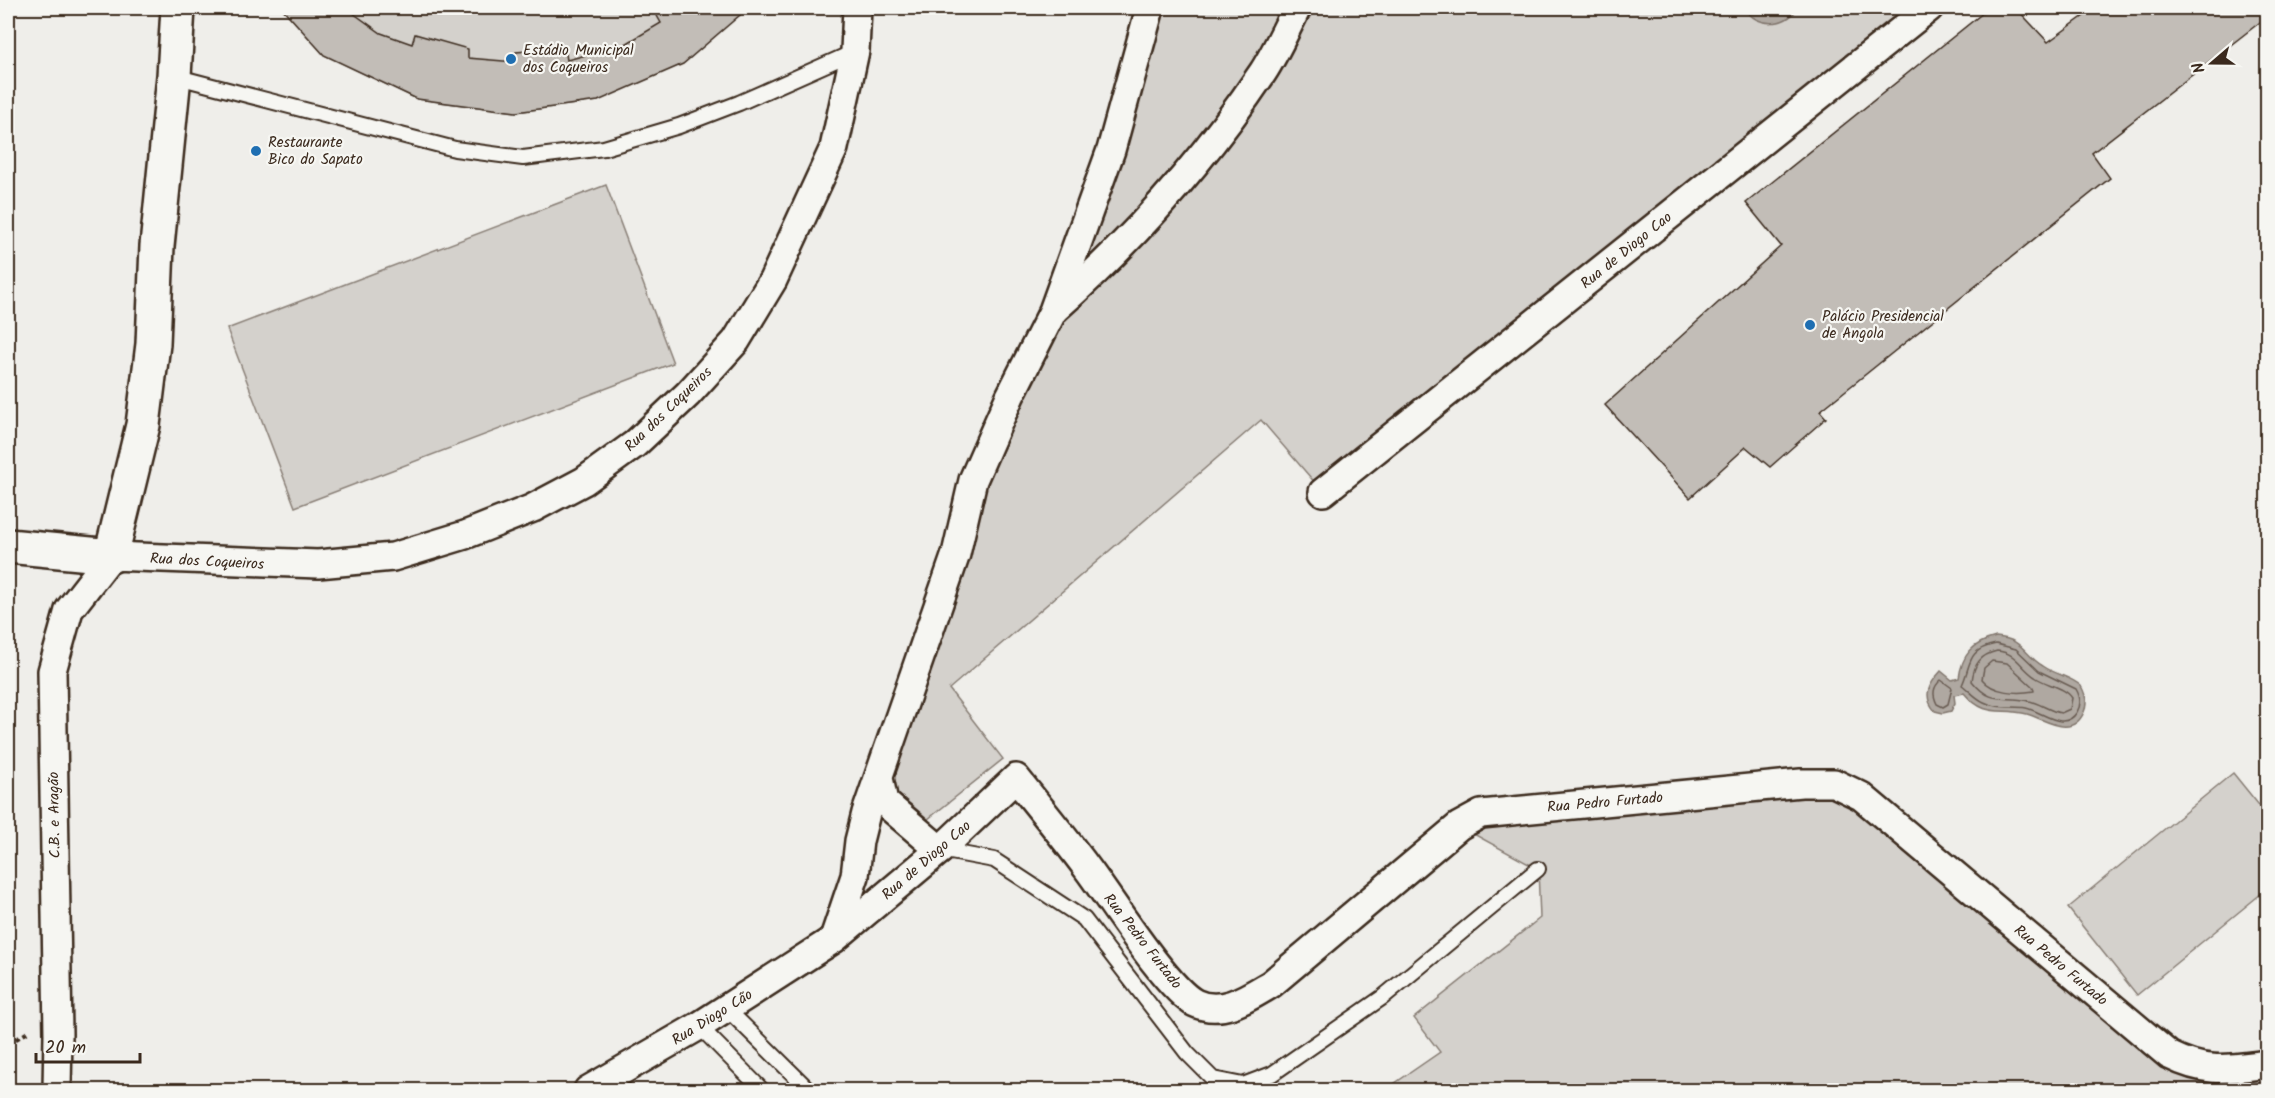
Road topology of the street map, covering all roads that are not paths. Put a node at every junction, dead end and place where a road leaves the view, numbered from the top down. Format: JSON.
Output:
{"nodes":[{"id":1,"x":177,"y":8,"type":"edge"},
{"id":2,"x":857,"y":8,"type":"edge"},
{"id":3,"x":1150,"y":8,"type":"edge"},
{"id":4,"x":1297,"y":8,"type":"edge"},
{"id":5,"x":1929,"y":8,"type":"edge"},
{"id":6,"x":855,"y":51,"type":"junction"},
{"id":7,"x":174,"y":76,"type":"junction"},
{"id":8,"x":1053,"y":311,"type":"junction"},
{"id":9,"x":1323,"y":492,"type":"dead end"},
{"id":10,"x":8,"y":546,"type":"edge"},
{"id":11,"x":111,"y":556,"type":"junction"},
{"id":12,"x":879,"y":778,"type":"junction"},
{"id":13,"x":1016,"y":778,"type":"joint"},
{"id":14,"x":940,"y":850,"type":"junction"},
{"id":15,"x":1538,"y":869,"type":"dead end"},
{"id":16,"x":834,"y":939,"type":"junction"},
{"id":17,"x":728,"y":1009,"type":"junction"},
{"id":18,"x":699,"y":1026,"type":"junction"},
{"id":19,"x":2268,"y":1064,"type":"edge"},
{"id":20,"x":57,"y":1090,"type":"edge"},
{"id":21,"x":588,"y":1090,"type":"edge"},
{"id":22,"x":762,"y":1090,"type":"edge"},
{"id":23,"x":809,"y":1090,"type":"edge"}],
"edges":[{"from":1,"to":7,"type":"street"},
{"from":2,"to":6,"type":"street","name":"Rua dos Coqueiros"},
{"from":3,"to":8,"type":"street"},
{"from":4,"to":8,"type":"street"},
{"from":5,"to":9,"type":"street","name":"Rua de Diogo Cao"},
{"from":6,"to":7,"type":"lane"},
{"from":6,"to":11,"type":"street","name":"Rua dos Coqueiros"},
{"from":7,"to":11,"type":"street"},
{"from":8,"to":12,"type":"street"},
{"from":10,"to":11,"type":"street"},
{"from":11,"to":20,"type":"street","name":"C.B. e Aragão"},
{"from":12,"to":14,"type":"street"},
{"from":12,"to":16,"type":"street"},
{"from":13,"to":14,"type":"street","name":"Rua de Diogo Cao"},
{"from":13,"to":19,"type":"street","name":"Rua Pedro Furtado"},
{"from":14,"to":15,"type":"lane"},
{"from":14,"to":16,"type":"street","name":"Rua de Diogo Cao"},
{"from":16,"to":17,"type":"street","name":"Rua Diogo Cão"},
{"from":17,"to":18,"type":"street","name":"Rua Diogo Cão"},
{"from":17,"to":23,"type":"lane"},
{"from":18,"to":21,"type":"street","name":"Rua Diogo Cão"},
{"from":18,"to":22,"type":"lane"}]}
